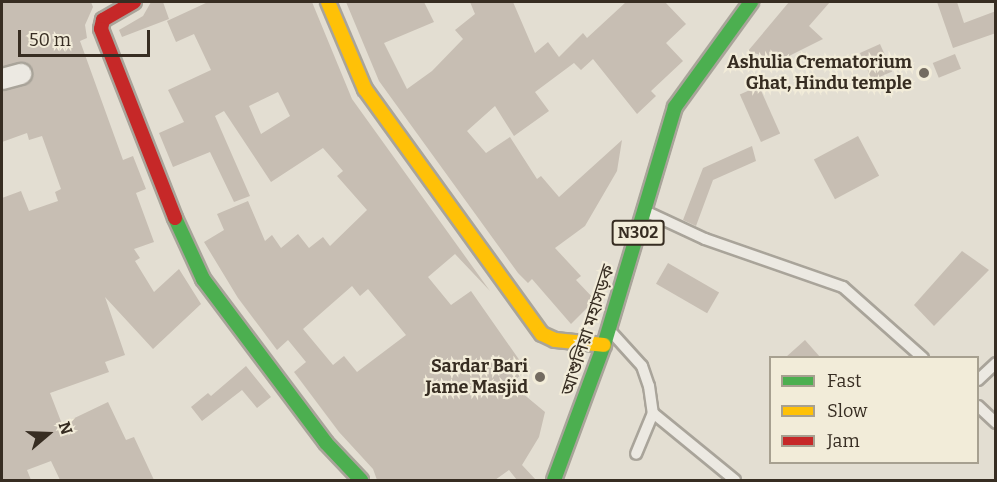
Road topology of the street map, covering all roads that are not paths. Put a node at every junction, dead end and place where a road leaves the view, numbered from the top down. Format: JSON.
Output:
{"nodes":[{"id":1,"x":134,"y":2,"type":"edge"},
{"id":2,"x":328,"y":2,"type":"edge"},
{"id":3,"x":751,"y":2,"type":"edge"},
{"id":4,"x":21,"y":74,"type":"dead end"},
{"id":5,"x":2,"y":79,"type":"edge"},
{"id":6,"x":645,"y":211,"type":"junction"},
{"id":7,"x":609,"y":330,"type":"junction"},
{"id":8,"x":604,"y":345,"type":"junction"},
{"id":9,"x":922,"y":356,"type":"edge"},
{"id":10,"x":996,"y":363,"type":"edge"},
{"id":11,"x":979,"y":379,"type":"edge"},
{"id":12,"x":979,"y":407,"type":"edge"},
{"id":13,"x":653,"y":414,"type":"junction"},
{"id":14,"x":996,"y":423,"type":"edge"},
{"id":15,"x":636,"y":454,"type":"dead end"},
{"id":16,"x":360,"y":480,"type":"edge"},
{"id":17,"x":554,"y":480,"type":"edge"},
{"id":18,"x":735,"y":480,"type":"edge"}],
"edges":[{"from":1,"to":16,"type":"main road"},
{"from":2,"to":8,"type":"main road"},
{"from":3,"to":6,"type":"main road","name":"আশুলিয়া মহাসড়ক","number":"N302"},
{"from":4,"to":5,"type":"street"},
{"from":6,"to":7,"type":"main road","name":"আশুলিয়া মহাসড়ক","number":"N302"},
{"from":6,"to":9,"type":"lane"},
{"from":7,"to":8,"type":"main road","name":"আশুলিয়া মহাসড়ক","number":"N302"},
{"from":7,"to":13,"type":"lane"},
{"from":8,"to":17,"type":"main road","name":"আশুলিয়া মহাসড়ক","number":"N302"},
{"from":10,"to":11,"type":"lane"},
{"from":12,"to":14,"type":"lane"},
{"from":13,"to":15,"type":"lane"},
{"from":13,"to":18,"type":"lane"}]}
